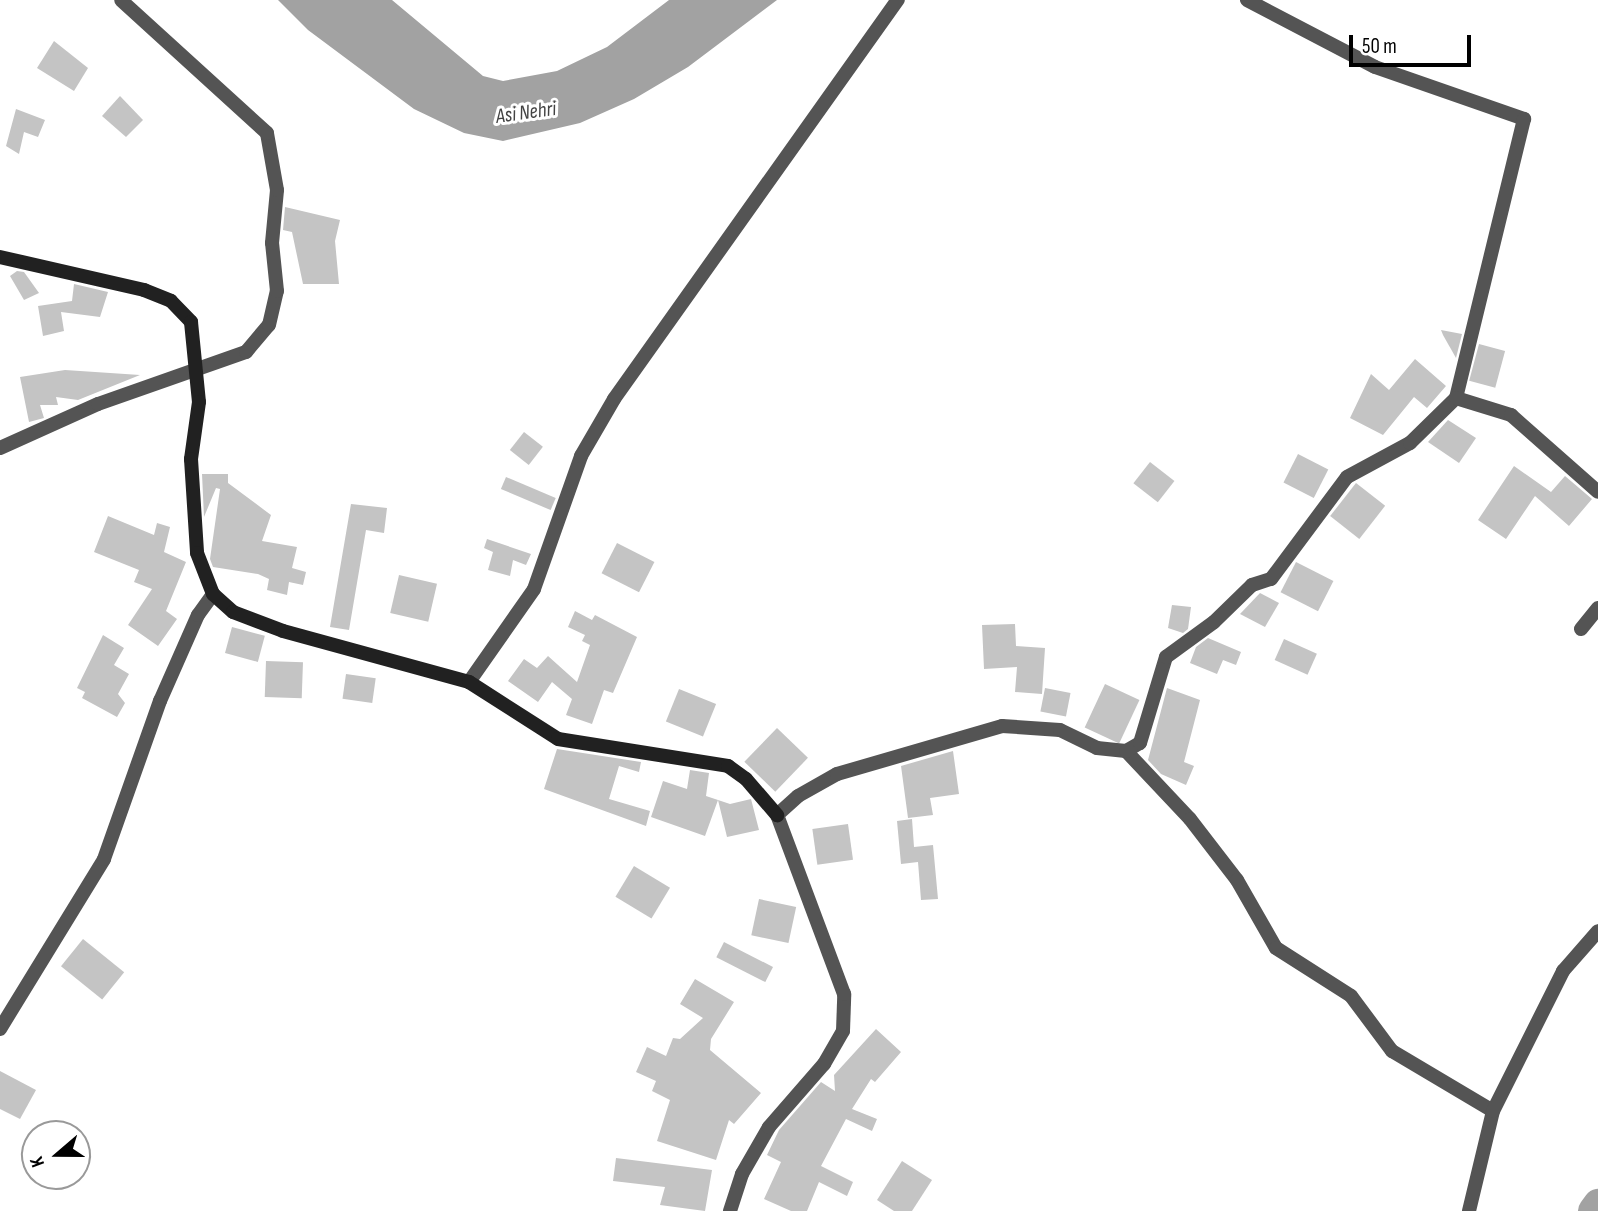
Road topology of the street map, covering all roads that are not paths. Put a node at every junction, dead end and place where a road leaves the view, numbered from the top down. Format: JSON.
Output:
{"nodes":[{"id":1,"x":121,"y":0,"type":"edge"},
{"id":2,"x":898,"y":0,"type":"edge"},
{"id":3,"x":1248,"y":0,"type":"edge"},
{"id":4,"x":0,"y":257,"type":"edge"},
{"id":5,"x":197,"y":367,"type":"junction"},
{"id":6,"x":1456,"y":398,"type":"junction"},
{"id":7,"x":0,"y":448,"type":"edge"},
{"id":8,"x":1598,"y":492,"type":"edge"},
{"id":9,"x":213,"y":594,"type":"junction"},
{"id":10,"x":1598,"y":608,"type":"edge"},
{"id":11,"x":1581,"y":629,"type":"dead end"},
{"id":12,"x":469,"y":682,"type":"junction"},
{"id":13,"x":1126,"y":751,"type":"junction"},
{"id":14,"x":778,"y":814,"type":"junction"},
{"id":15,"x":1598,"y":930,"type":"edge"},
{"id":16,"x":0,"y":1029,"type":"edge"},
{"id":17,"x":1493,"y":1111,"type":"junction"},
{"id":18,"x":730,"y":1211,"type":"edge"},
{"id":19,"x":1469,"y":1211,"type":"edge"}],
"edges":[{"from":1,"to":5,"type":"street"},
{"from":2,"to":12,"type":"street"},
{"from":3,"to":6,"type":"street"},
{"from":4,"to":5,"type":"street"},
{"from":5,"to":7,"type":"street"},
{"from":5,"to":9,"type":"street"},
{"from":6,"to":8,"type":"street"},
{"from":6,"to":13,"type":"street"},
{"from":9,"to":12,"type":"street"},
{"from":9,"to":16,"type":"street"},
{"from":10,"to":11,"type":"street"},
{"from":12,"to":14,"type":"street"},
{"from":13,"to":14,"type":"street"},
{"from":13,"to":17,"type":"street"},
{"from":14,"to":18,"type":"street"},
{"from":15,"to":17,"type":"street"},
{"from":17,"to":19,"type":"street"}]}
